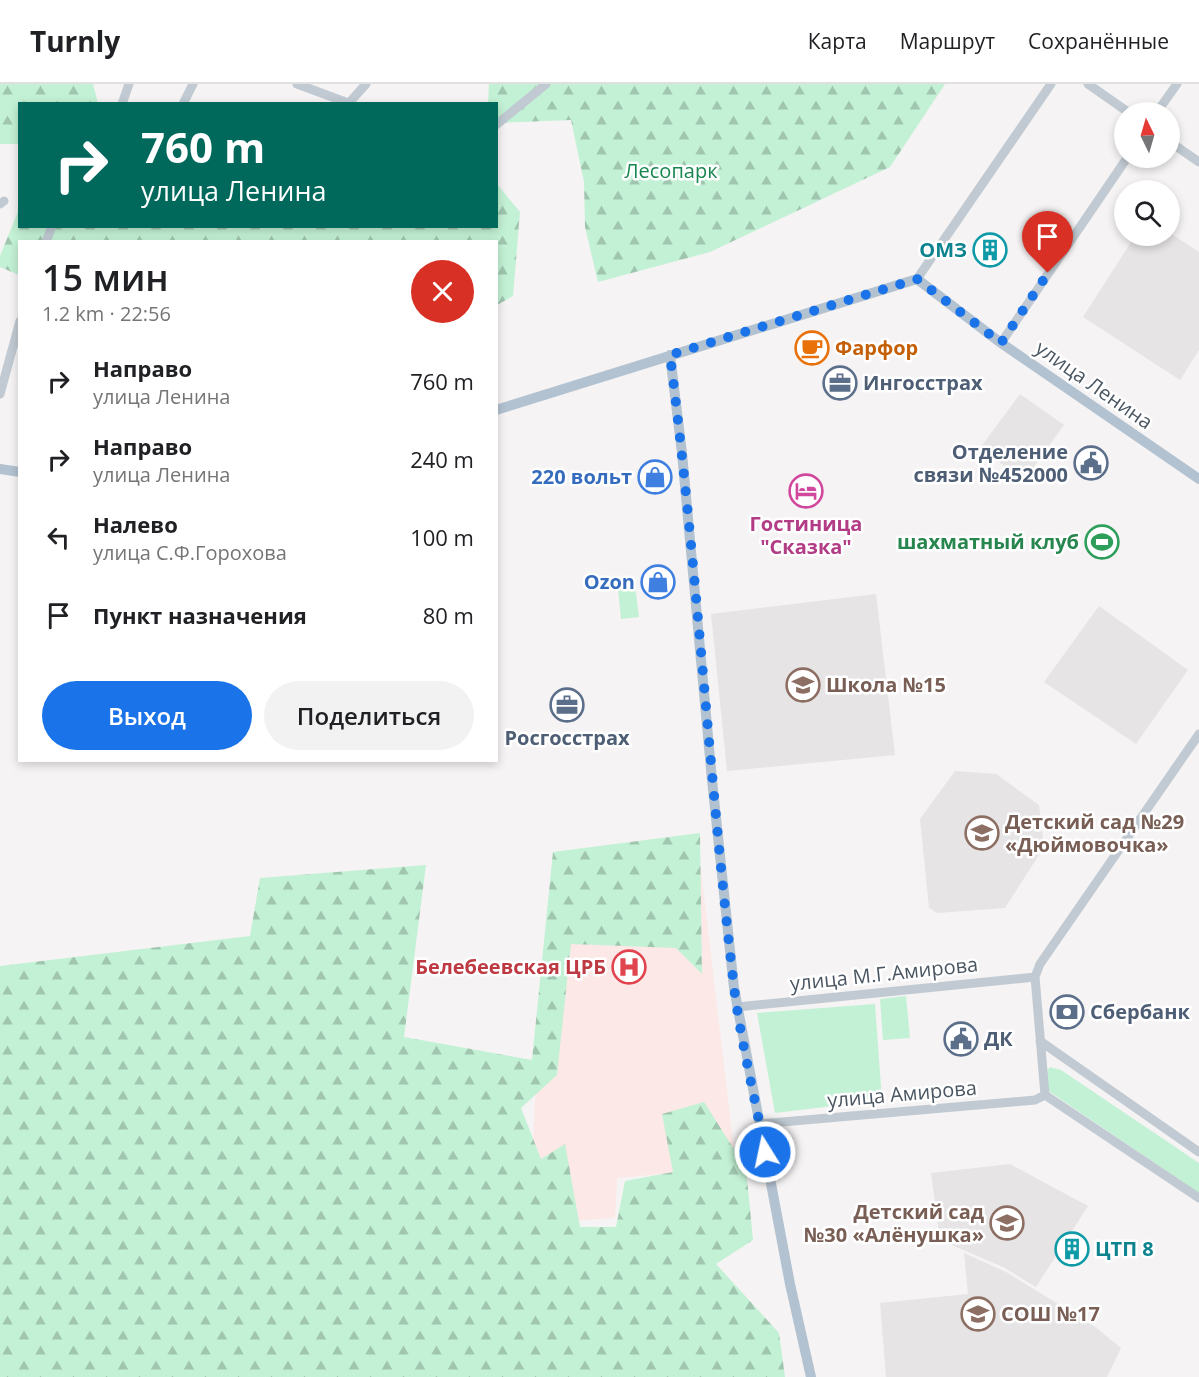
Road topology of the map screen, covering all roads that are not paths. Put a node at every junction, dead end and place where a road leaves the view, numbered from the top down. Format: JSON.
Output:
{"nodes":[{"id":1,"x":129,"y":84,"type":"edge"},
{"id":2,"x":193,"y":84,"type":"edge"},
{"id":3,"x":297,"y":84,"type":"edge"},
{"id":4,"x":366,"y":84,"type":"edge"},
{"id":5,"x":546,"y":84,"type":"edge"},
{"id":6,"x":1051,"y":84,"type":"edge"},
{"id":7,"x":1088,"y":84,"type":"edge"},
{"id":8,"x":1177,"y":84,"type":"edge"},
{"id":9,"x":124,"y":102,"type":"edge"},
{"id":10,"x":184,"y":102,"type":"edge"},
{"id":11,"x":347,"y":102,"type":"edge"},
{"id":12,"x":351,"y":102,"type":"edge"},
{"id":13,"x":1114,"y":102,"type":"edge"},
{"id":14,"x":1164,"y":102,"type":"edge"},
{"id":15,"x":498,"y":123,"type":"edge"},
{"id":16,"x":1180,"y":149,"type":"edge"},
{"id":17,"x":1199,"y":162,"type":"edge"},
{"id":18,"x":1120,"y":168,"type":"edge"},
{"id":19,"x":917,"y":279,"type":"junction"},
{"id":20,"x":18,"y":328,"type":"edge"},
{"id":21,"x":1001,"y":343,"type":"junction"},
{"id":22,"x":670,"y":355,"type":"junction"},
{"id":23,"x":0,"y":394,"type":"edge"},
{"id":24,"x":498,"y":409,"type":"edge"},
{"id":25,"x":0,"y":470,"type":"edge"},
{"id":26,"x":18,"y":472,"type":"edge"},
{"id":27,"x":1199,"y":479,"type":"edge"},
{"id":28,"x":1199,"y":734,"type":"edge"},
{"id":29,"x":1035,"y":977,"type":"junction"},
{"id":30,"x":737,"y":1007,"type":"junction"},
{"id":31,"x":1040,"y":1041,"type":"junction"},
{"id":32,"x":1045,"y":1095,"type":"junction"},
{"id":33,"x":760,"y":1124,"type":"junction"},
{"id":34,"x":1199,"y":1152,"type":"edge"},
{"id":35,"x":1199,"y":1198,"type":"edge"},
{"id":36,"x":811,"y":1377,"type":"edge"}],
"edges":[{"from":1,"to":9,"type":"street"},
{"from":2,"to":10,"type":"street"},
{"from":3,"to":11,"type":"street"},
{"from":4,"to":12,"type":"street"},
{"from":5,"to":15,"type":"street"},
{"from":6,"to":19,"type":"street"},
{"from":7,"to":13,"type":"street"},
{"from":8,"to":14,"type":"street"},
{"from":16,"to":17,"type":"street"},
{"from":18,"to":21,"type":"street"},
{"from":19,"to":21,"type":"main road","name":"улица Ленина"},
{"from":19,"to":22,"type":"main road"},
{"from":20,"to":23,"type":"street"},
{"from":21,"to":27,"type":"main road","name":"улица Ленина"},
{"from":22,"to":24,"type":"main road"},
{"from":22,"to":30,"type":"main road"},
{"from":25,"to":26,"type":"main road"},
{"from":28,"to":29,"type":"street"},
{"from":29,"to":30,"type":"street","name":"улица М.Г.Амирова"},
{"from":29,"to":31,"type":"street"},
{"from":30,"to":33,"type":"main road"},
{"from":31,"to":32,"type":"street"},
{"from":31,"to":34,"type":"street"},
{"from":32,"to":33,"type":"street","name":"улица Амирова"},
{"from":32,"to":35,"type":"street"},
{"from":33,"to":36,"type":"main road"}]}
